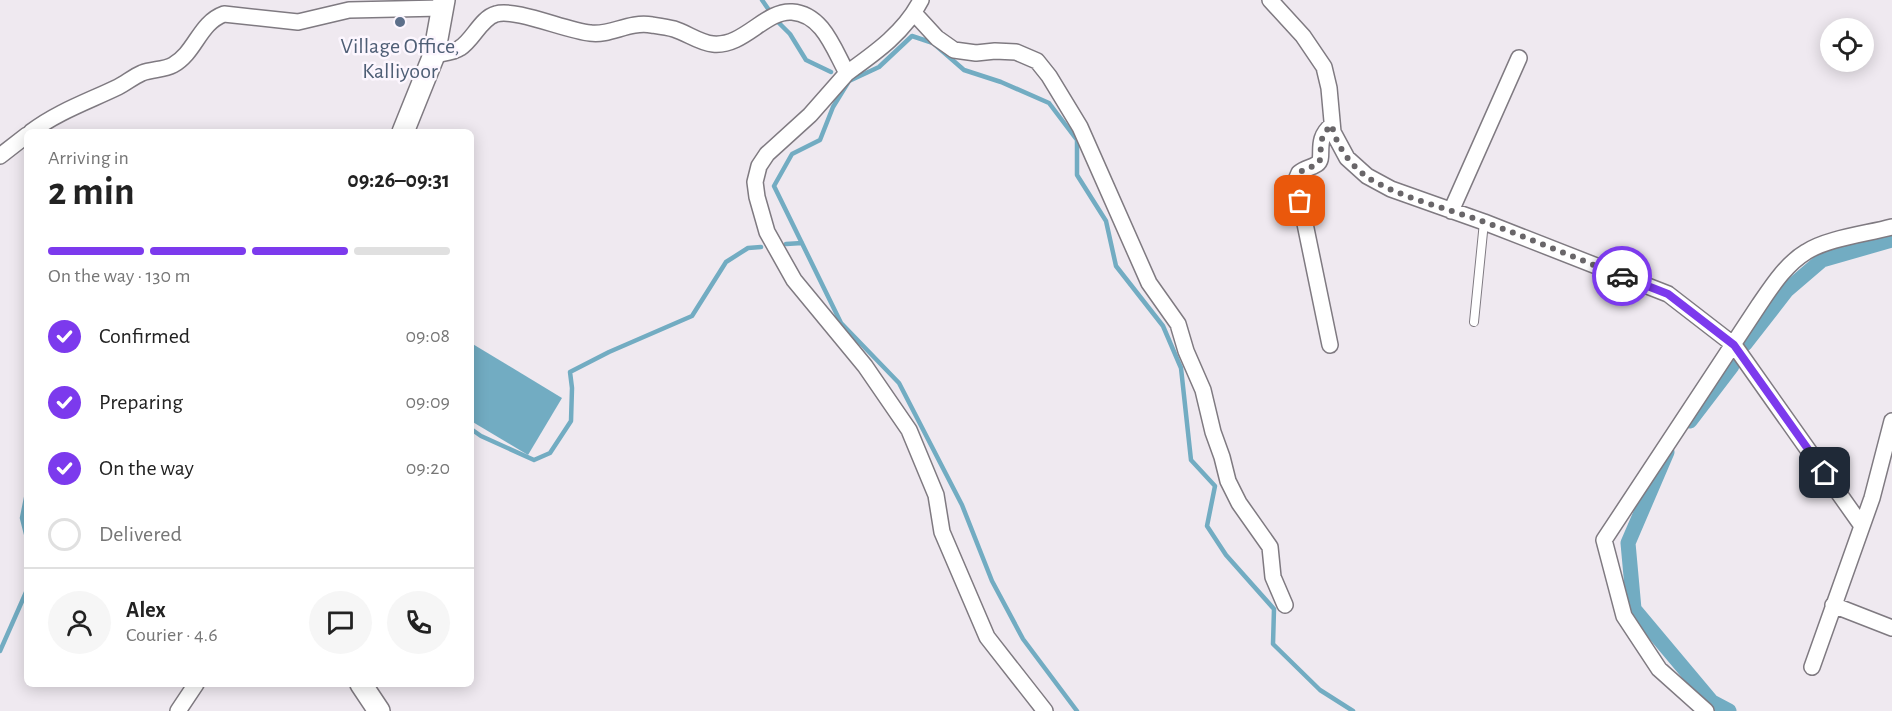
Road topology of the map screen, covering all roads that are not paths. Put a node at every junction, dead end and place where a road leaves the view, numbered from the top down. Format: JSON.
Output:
{"nodes":[{"id":1,"x":218,"y":0,"type":"edge"},
{"id":2,"x":1270,"y":0,"type":"edge"},
{"id":3,"x":443,"y":4,"type":"edge"},
{"id":4,"x":918,"y":6,"type":"edge"},
{"id":5,"x":224,"y":14,"type":"junction"},
{"id":6,"x":434,"y":56,"type":"junction"},
{"id":7,"x":1519,"y":58,"type":"dead end"},
{"id":8,"x":847,"y":73,"type":"junction"},
{"id":9,"x":1332,"y":125,"type":"junction"},
{"id":10,"x":36,"y":129,"type":"edge"},
{"id":11,"x":404,"y":129,"type":"edge"},
{"id":12,"x":24,"y":137,"type":"edge"},
{"id":13,"x":0,"y":156,"type":"edge"},
{"id":14,"x":1451,"y":211,"type":"junction"},
{"id":15,"x":1484,"y":222,"type":"junction"},
{"id":16,"x":1892,"y":227,"type":"edge"},
{"id":17,"x":1474,"y":322,"type":"dead end"},
{"id":18,"x":1330,"y":345,"type":"dead end"},
{"id":19,"x":1734,"y":345,"type":"junction"},
{"id":20,"x":1892,"y":421,"type":"edge"},
{"id":21,"x":1862,"y":526,"type":"junction"},
{"id":22,"x":1286,"y":605,"type":"dead end"},
{"id":23,"x":1833,"y":605,"type":"junction"},
{"id":24,"x":1892,"y":628,"type":"edge"},
{"id":25,"x":1812,"y":667,"type":"dead end"},
{"id":26,"x":194,"y":687,"type":"edge"},
{"id":27,"x":363,"y":687,"type":"edge"},
{"id":28,"x":178,"y":711,"type":"edge"},
{"id":29,"x":379,"y":711,"type":"edge"},
{"id":30,"x":1045,"y":711,"type":"edge"},
{"id":31,"x":1706,"y":711,"type":"edge"}],
"edges":[{"from":1,"to":5,"type":"street"},
{"from":2,"to":9,"type":"street"},
{"from":3,"to":5,"type":"street"},
{"from":3,"to":6,"type":"main road"},
{"from":4,"to":8,"type":"street"},
{"from":4,"to":22,"type":"street"},
{"from":5,"to":10,"type":"street"},
{"from":6,"to":8,"type":"street"},
{"from":6,"to":11,"type":"main road"},
{"from":7,"to":14,"type":"street"},
{"from":8,"to":30,"type":"street"},
{"from":9,"to":14,"type":"street"},
{"from":9,"to":18,"type":"street"},
{"from":12,"to":13,"type":"street"},
{"from":14,"to":15,"type":"street"},
{"from":15,"to":17,"type":"lane"},
{"from":15,"to":19,"type":"street"},
{"from":16,"to":19,"type":"street"},
{"from":19,"to":21,"type":"street"},
{"from":19,"to":31,"type":"street"},
{"from":20,"to":21,"type":"street"},
{"from":21,"to":23,"type":"street"},
{"from":23,"to":24,"type":"street"},
{"from":23,"to":25,"type":"street"},
{"from":26,"to":28,"type":"street"},
{"from":27,"to":29,"type":"main road"}]}
